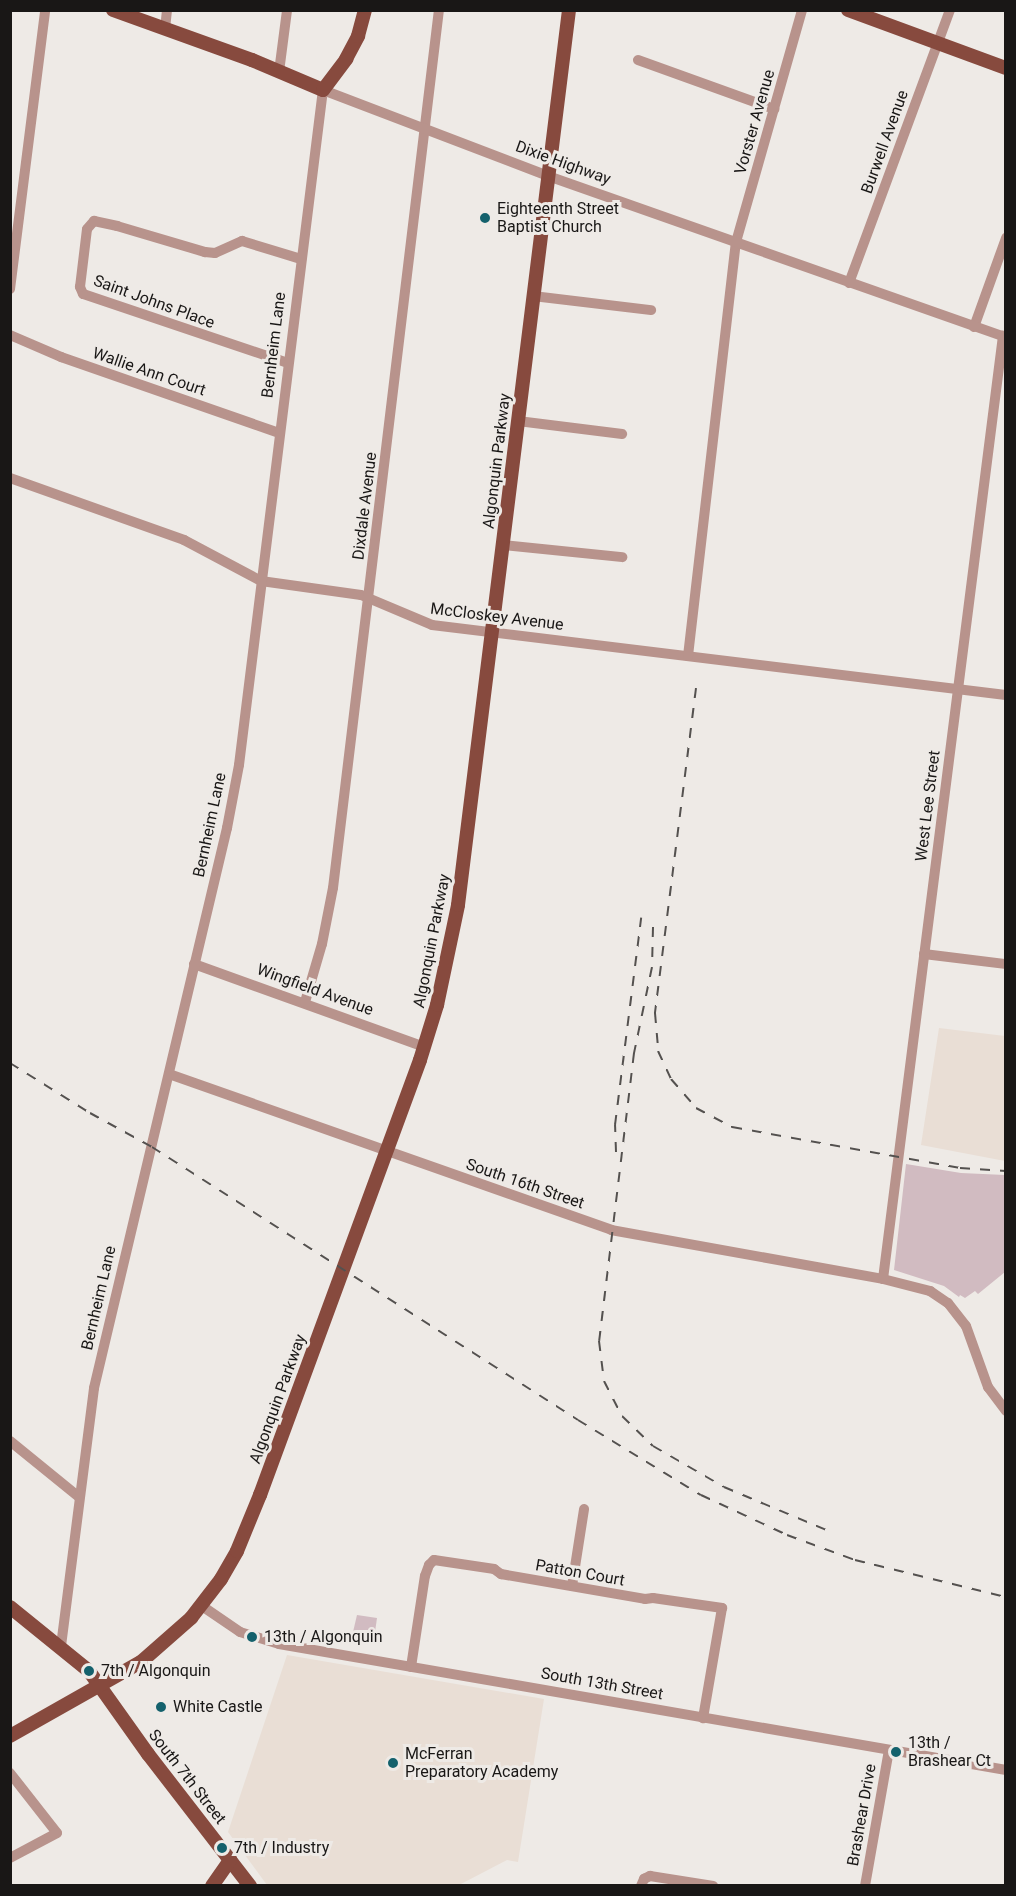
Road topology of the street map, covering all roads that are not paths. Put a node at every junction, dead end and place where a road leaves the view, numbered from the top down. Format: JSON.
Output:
{"nodes":[{"id":1,"x":45,"y":10,"type":"edge"},
{"id":2,"x":112,"y":10,"type":"edge"},
{"id":3,"x":167,"y":10,"type":"edge"},
{"id":4,"x":287,"y":10,"type":"edge"},
{"id":5,"x":365,"y":10,"type":"edge"},
{"id":6,"x":439,"y":10,"type":"edge"},
{"id":7,"x":569,"y":10,"type":"edge"},
{"id":8,"x":802,"y":10,"type":"edge"},
{"id":9,"x":848,"y":10,"type":"edge"},
{"id":10,"x":950,"y":10,"type":"edge"},
{"id":11,"x":165,"y":29,"type":"junction"},
{"id":12,"x":936,"y":42,"type":"junction"},
{"id":13,"x":638,"y":60,"type":"dead end"},
{"id":14,"x":1005,"y":68,"type":"edge"},
{"id":15,"x":279,"y":72,"type":"junction"},
{"id":16,"x":323,"y":90,"type":"junction"},
{"id":17,"x":774,"y":109,"type":"junction"},
{"id":18,"x":423,"y":129,"type":"junction"},
{"id":19,"x":548,"y":176,"type":"junction"},
{"id":20,"x":1005,"y":238,"type":"edge"},
{"id":21,"x":736,"y":242,"type":"junction"},
{"id":22,"x":301,"y":259,"type":"junction"},
{"id":23,"x":849,"y":283,"type":"junction"},
{"id":24,"x":10,"y":289,"type":"edge"},
{"id":25,"x":533,"y":296,"type":"junction"},
{"id":26,"x":651,"y":310,"type":"dead end"},
{"id":27,"x":974,"y":327,"type":"junction"},
{"id":28,"x":10,"y":335,"type":"edge"},
{"id":29,"x":1004,"y":337,"type":"edge"},
{"id":30,"x":288,"y":363,"type":"junction"},
{"id":31,"x":518,"y":421,"type":"junction"},
{"id":32,"x":279,"y":433,"type":"junction"},
{"id":33,"x":622,"y":434,"type":"dead end"},
{"id":34,"x":10,"y":478,"type":"edge"},
{"id":35,"x":503,"y":545,"type":"junction"},
{"id":36,"x":622,"y":557,"type":"dead end"},
{"id":37,"x":261,"y":581,"type":"junction"},
{"id":38,"x":369,"y":598,"type":"junction"},
{"id":39,"x":492,"y":632,"type":"junction"},
{"id":40,"x":688,"y":656,"type":"junction"},
{"id":41,"x":958,"y":689,"type":"junction"},
{"id":42,"x":1005,"y":695,"type":"edge"},
{"id":43,"x":924,"y":954,"type":"junction"},
{"id":44,"x":195,"y":964,"type":"junction"},
{"id":45,"x":1005,"y":964,"type":"edge"},
{"id":46,"x":305,"y":1002,"type":"junction"},
{"id":47,"x":424,"y":1047,"type":"junction"},
{"id":48,"x":169,"y":1074,"type":"junction"},
{"id":49,"x":387,"y":1151,"type":"junction"},
{"id":50,"x":883,"y":1279,"type":"junction"},
{"id":51,"x":1005,"y":1411,"type":"edge"},
{"id":52,"x":10,"y":1441,"type":"edge"},
{"id":53,"x":79,"y":1497,"type":"junction"},
{"id":54,"x":584,"y":1509,"type":"dead end"},
{"id":55,"x":572,"y":1586,"type":"junction"},
{"id":56,"x":202,"y":1606,"type":"junction"},
{"id":57,"x":10,"y":1607,"type":"edge"},
{"id":58,"x":61,"y":1646,"type":"junction"},
{"id":59,"x":411,"y":1667,"type":"junction"},
{"id":60,"x":101,"y":1686,"type":"junction"},
{"id":61,"x":703,"y":1718,"type":"junction"},
{"id":62,"x":10,"y":1736,"type":"edge"},
{"id":63,"x":889,"y":1750,"type":"junction"},
{"id":64,"x":1005,"y":1770,"type":"edge"},
{"id":65,"x":10,"y":1773,"type":"edge"},
{"id":66,"x":10,"y":1858,"type":"edge"},
{"id":67,"x":230,"y":1860,"type":"junction"},
{"id":68,"x":212,"y":1886,"type":"edge"},
{"id":69,"x":250,"y":1886,"type":"edge"},
{"id":70,"x":641,"y":1886,"type":"edge"},
{"id":71,"x":713,"y":1886,"type":"edge"},
{"id":72,"x":865,"y":1886,"type":"edge"}],
"edges":[{"from":1,"to":24,"type":"street"},
{"from":2,"to":11,"type":"main road","name":"Dixie Highway"},
{"from":3,"to":11,"type":"street"},
{"from":4,"to":15,"type":"street"},
{"from":5,"to":16,"type":"main road","name":"Bernheim Lane"},
{"from":6,"to":18,"type":"street","name":"Dixdale Avenue"},
{"from":7,"to":19,"type":"main road","name":"Algonquin Parkway"},
{"from":8,"to":17,"type":"street","name":"Vorster Avenue"},
{"from":9,"to":12,"type":"main road"},
{"from":10,"to":12,"type":"street","name":"Burwell Avenue"},
{"from":11,"to":15,"type":"main road","name":"Dixie Highway"},
{"from":12,"to":14,"type":"main road"},
{"from":12,"to":23,"type":"street","name":"Burwell Avenue"},
{"from":13,"to":17,"type":"street"},
{"from":15,"to":16,"type":"main road","name":"Dixie Highway"},
{"from":16,"to":18,"type":"street","name":"Dixie Highway"},
{"from":16,"to":22,"type":"street","name":"Bernheim Lane"},
{"from":17,"to":21,"type":"street","name":"Vorster Avenue"},
{"from":18,"to":19,"type":"street","name":"Dixie Highway"},
{"from":18,"to":38,"type":"street","name":"Dixdale Avenue"},
{"from":19,"to":21,"type":"street","name":"Dixie Highway"},
{"from":19,"to":25,"type":"main road","name":"Algonquin Parkway"},
{"from":20,"to":27,"type":"street"},
{"from":21,"to":23,"type":"street","name":"Dixie Highway"},
{"from":21,"to":40,"type":"street","name":"Vorster Avenue"},
{"from":22,"to":30,"type":"street","name":"Bernheim Lane"},
{"from":22,"to":30,"type":"street","name":"Saint Johns Place"},
{"from":23,"to":27,"type":"street","name":"Dixie Highway"},
{"from":25,"to":26,"type":"street"},
{"from":25,"to":31,"type":"main road","name":"Algonquin Parkway"},
{"from":27,"to":29,"type":"street","name":"Dixie Highway"},
{"from":28,"to":32,"type":"street","name":"Wallie Ann Court"},
{"from":29,"to":41,"type":"street","name":"West Lee Street"},
{"from":30,"to":32,"type":"street","name":"Bernheim Lane"},
{"from":31,"to":33,"type":"street"},
{"from":31,"to":35,"type":"main road","name":"Algonquin Parkway"},
{"from":32,"to":37,"type":"street","name":"Bernheim Lane"},
{"from":34,"to":37,"type":"street","name":"McCloskey Avenue"},
{"from":35,"to":36,"type":"street"},
{"from":35,"to":39,"type":"main road","name":"Algonquin Parkway"},
{"from":37,"to":38,"type":"street","name":"McCloskey Avenue"},
{"from":37,"to":44,"type":"street","name":"Bernheim Lane"},
{"from":38,"to":39,"type":"street","name":"McCloskey Avenue"},
{"from":38,"to":46,"type":"street","name":"Dixdale Avenue"},
{"from":39,"to":40,"type":"street","name":"McCloskey Avenue"},
{"from":39,"to":47,"type":"main road","name":"Algonquin Parkway"},
{"from":40,"to":41,"type":"street","name":"McCloskey Avenue"},
{"from":41,"to":42,"type":"street","name":"McCloskey Avenue"},
{"from":41,"to":43,"type":"street","name":"West Lee Street"},
{"from":43,"to":45,"type":"street"},
{"from":43,"to":50,"type":"street","name":"West Lee Street"},
{"from":44,"to":46,"type":"street","name":"Wingfield Avenue"},
{"from":44,"to":48,"type":"street","name":"Bernheim Lane"},
{"from":46,"to":47,"type":"street","name":"Wingfield Avenue"},
{"from":47,"to":49,"type":"main road","name":"Algonquin Parkway"},
{"from":48,"to":49,"type":"street","name":"South 16th Street"},
{"from":48,"to":53,"type":"street","name":"Bernheim Lane"},
{"from":49,"to":50,"type":"street","name":"South 16th Street"},
{"from":49,"to":56,"type":"main road","name":"Algonquin Parkway"},
{"from":50,"to":51,"type":"street","name":"South 16th Street"},
{"from":52,"to":53,"type":"street"},
{"from":53,"to":58,"type":"street","name":"Bernheim Lane"},
{"from":54,"to":55,"type":"street"},
{"from":55,"to":59,"type":"street","name":"Patton Court"},
{"from":55,"to":61,"type":"street","name":"Patton Court"},
{"from":56,"to":59,"type":"street","name":"South 13th Street"},
{"from":56,"to":60,"type":"main road","name":"Algonquin Parkway"},
{"from":57,"to":58,"type":"main road","name":"South 7th Street"},
{"from":58,"to":60,"type":"main road","name":"South 7th Street"},
{"from":59,"to":61,"type":"street","name":"South 13th Street"},
{"from":60,"to":62,"type":"main road","name":"Algonquin Parkway"},
{"from":60,"to":67,"type":"main road","name":"South 7th Street"},
{"from":61,"to":63,"type":"street","name":"South 13th Street"},
{"from":63,"to":64,"type":"street","name":"South 13th Street"},
{"from":63,"to":72,"type":"street","name":"Brashear Drive"},
{"from":65,"to":66,"type":"street"},
{"from":67,"to":68,"type":"main road"},
{"from":67,"to":69,"type":"main road","name":"South 7th Street"},
{"from":70,"to":71,"type":"street"}]}
